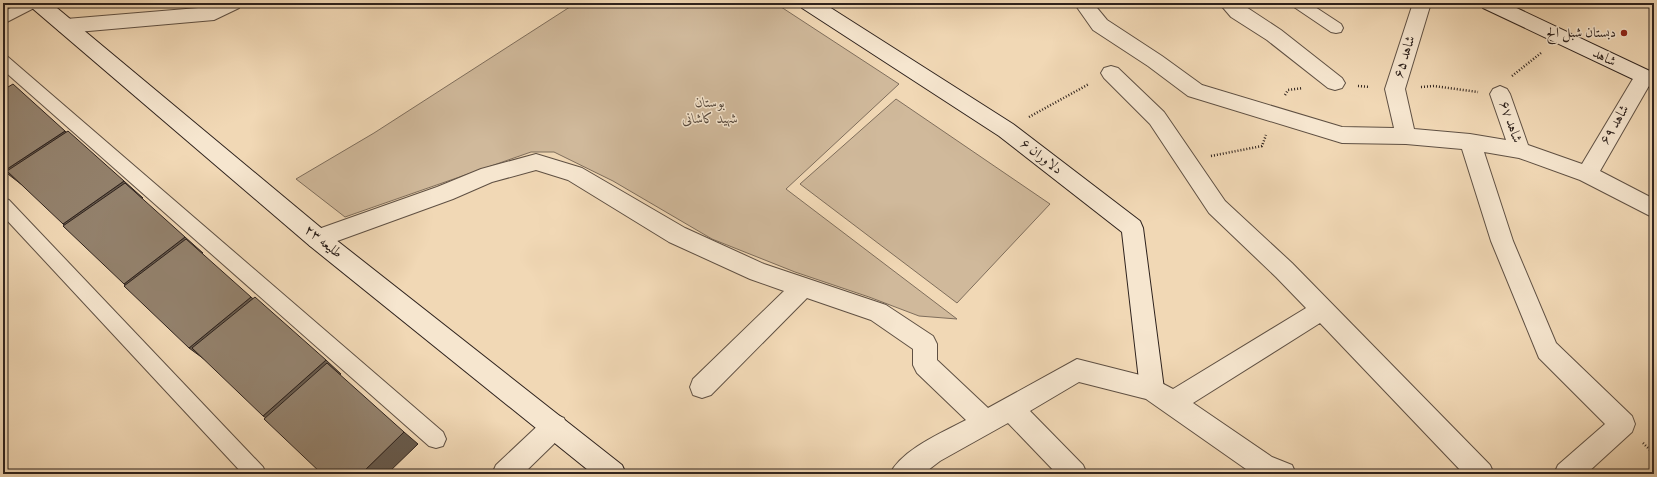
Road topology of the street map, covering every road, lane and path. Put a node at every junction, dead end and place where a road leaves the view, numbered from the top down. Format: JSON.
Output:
{"nodes":[{"id":1,"x":31,"y":3,"type":"edge"},
{"id":2,"x":39,"y":3,"type":"edge"},
{"id":3,"x":232,"y":3,"type":"edge"},
{"id":4,"x":809,"y":3,"type":"edge"},
{"id":5,"x":1083,"y":3,"type":"edge"},
{"id":6,"x":1228,"y":3,"type":"edge"},
{"id":7,"x":1299,"y":3,"type":"edge"},
{"id":8,"x":1422,"y":3,"type":"edge"},
{"id":9,"x":1490,"y":3,"type":"edge"},
{"id":10,"x":210,"y":8,"type":"edge"},
{"id":11,"x":3,"y":19,"type":"edge"},
{"id":12,"x":66,"y":26,"type":"junction"},
{"id":13,"x":1336,"y":28,"type":"dead end"},
{"id":14,"x":3,"y":61,"type":"edge"},
{"id":15,"x":1111,"y":72,"type":"joint"},
{"id":16,"x":1649,"y":79,"type":"edge"},
{"id":17,"x":1335,"y":83,"type":"dead end"},
{"id":18,"x":1500,"y":94,"type":"dead end"},
{"id":19,"x":1006,"y":130,"type":"junction"},
{"id":20,"x":1406,"y":136,"type":"junction"},
{"id":21,"x":1470,"y":142,"type":"junction"},
{"id":22,"x":1520,"y":150,"type":"junction"},
{"id":23,"x":1587,"y":174,"type":"junction"},
{"id":24,"x":3,"y":205,"type":"edge"},
{"id":25,"x":1654,"y":209,"type":"edge"},
{"id":26,"x":318,"y":239,"type":"junction"},
{"id":27,"x":803,"y":287,"type":"junction"},
{"id":28,"x":1322,"y":310,"type":"junction"},
{"id":29,"x":702,"y":387,"type":"dead end"},
{"id":30,"x":1152,"y":389,"type":"junction"},
{"id":31,"x":1172,"y":403,"type":"junction"},
{"id":32,"x":1011,"y":409,"type":"junction"},
{"id":33,"x":985,"y":422,"type":"junction"},
{"id":34,"x":555,"y":426,"type":"junction"},
{"id":35,"x":436,"y":440,"type":"dead end"},
{"id":36,"x":1271,"y":471,"type":"edge"},
{"id":37,"x":256,"y":474,"type":"edge"},
{"id":38,"x":505,"y":474,"type":"edge"},
{"id":39,"x":613,"y":474,"type":"edge"},
{"id":40,"x":903,"y":474,"type":"edge"},
{"id":41,"x":1074,"y":474,"type":"edge"},
{"id":42,"x":1481,"y":474,"type":"edge"},
{"id":43,"x":1567,"y":474,"type":"edge"}],
"edges":[{"from":1,"to":11,"type":"lane"},
{"from":2,"to":12,"type":"street","name":"طلیعه ۲۳"},
{"from":3,"to":10,"type":"street"},
{"from":4,"to":19,"type":"street","name":"دلاوران ۶"},
{"from":5,"to":20,"type":"street"},
{"from":6,"to":17,"type":"street"},
{"from":7,"to":13,"type":"lane"},
{"from":8,"to":20,"type":"street","name":"شاهد ۶۵"},
{"from":9,"to":16,"type":"street","name":"شاهد"},
{"from":10,"to":12,"type":"street"},
{"from":12,"to":26,"type":"street","name":"طلیعه ۲۳"},
{"from":14,"to":35,"type":"lane"},
{"from":15,"to":19,"type":"path"},
{"from":15,"to":28,"type":"street"},
{"from":16,"to":23,"type":"street","name":"شاهد ۶۹"},
{"from":18,"to":22,"type":"street","name":"شاهد ۶۷"},
{"from":19,"to":30,"type":"street","name":"دلاوران ۶"},
{"from":20,"to":21,"type":"street"},
{"from":21,"to":22,"type":"street"},
{"from":21,"to":43,"type":"street"},
{"from":22,"to":23,"type":"street"},
{"from":23,"to":25,"type":"street"},
{"from":24,"to":37,"type":"lane"},
{"from":26,"to":27,"type":"street"},
{"from":26,"to":34,"type":"street","name":"طلیعه ۲۳"},
{"from":27,"to":29,"type":"street"},
{"from":27,"to":33,"type":"street"},
{"from":28,"to":31,"type":"street"},
{"from":28,"to":42,"type":"street"},
{"from":30,"to":31,"type":"street"},
{"from":30,"to":32,"type":"street"},
{"from":31,"to":36,"type":"street"},
{"from":32,"to":33,"type":"street"},
{"from":32,"to":41,"type":"street"},
{"from":33,"to":40,"type":"street"},
{"from":34,"to":38,"type":"street"},
{"from":34,"to":39,"type":"street","name":"طلیعه ۲۳"}]}
